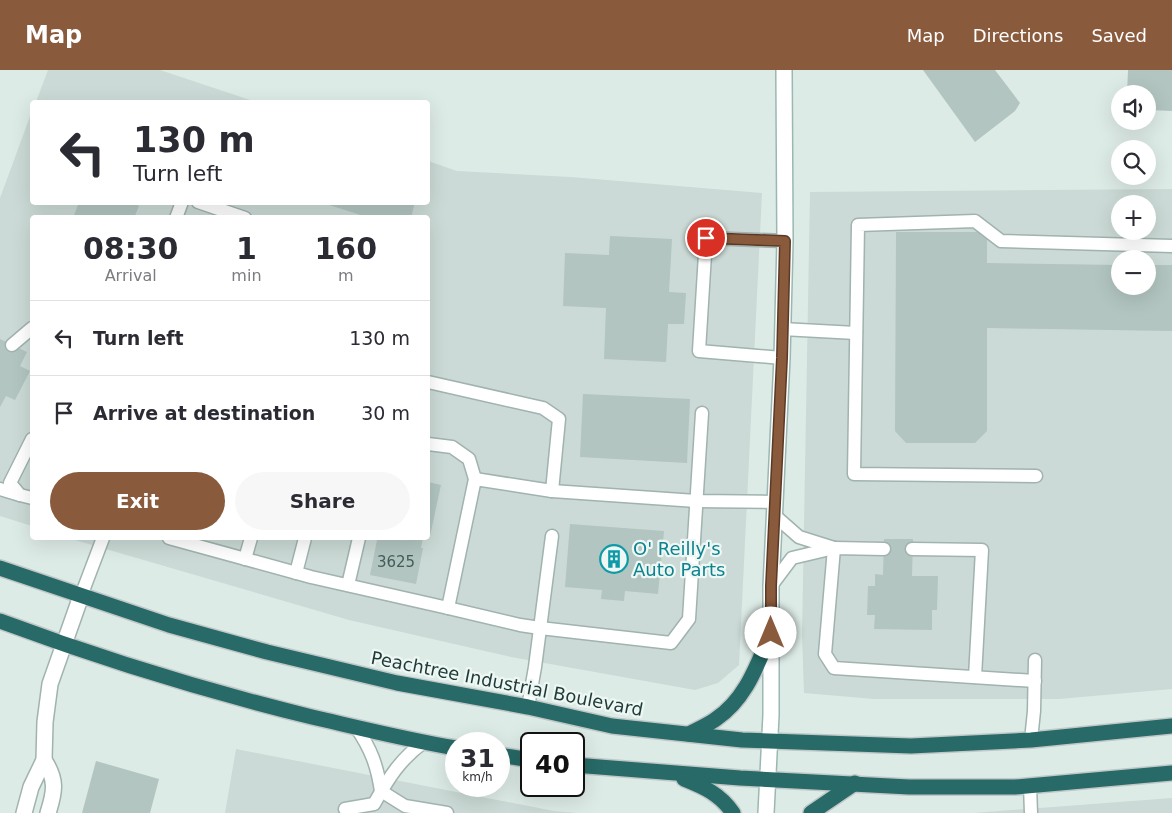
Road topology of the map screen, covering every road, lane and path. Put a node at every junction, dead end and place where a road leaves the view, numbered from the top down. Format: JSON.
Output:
{"nodes":[{"id":1,"x":784,"y":70,"type":"edge"},
{"id":2,"x":207,"y":205,"type":"edge"},
{"id":3,"x":236,"y":215,"type":"edge"},
{"id":4,"x":785,"y":241,"type":"junction"},
{"id":5,"x":1172,"y":246,"type":"edge"},
{"id":6,"x":782,"y":329,"type":"junction"},
{"id":7,"x":30,"y":330,"type":"edge"},
{"id":8,"x":856,"y":333,"type":"junction"},
{"id":9,"x":12,"y":345,"type":"dead end"},
{"id":10,"x":782,"y":358,"type":"junction"},
{"id":11,"x":430,"y":382,"type":"edge"},
{"id":12,"x":702,"y":413,"type":"dead end"},
{"id":13,"x":30,"y":443,"type":"edge"},
{"id":14,"x":430,"y":444,"type":"edge"},
{"id":15,"x":1036,"y":476,"type":"dead end"},
{"id":16,"x":475,"y":480,"type":"junction"},
{"id":17,"x":0,"y":489,"type":"edge"},
{"id":18,"x":552,"y":491,"type":"junction"},
{"id":19,"x":26,"y":497,"type":"edge"},
{"id":20,"x":696,"y":501,"type":"junction"},
{"id":21,"x":774,"y":509,"type":"junction"},
{"id":22,"x":552,"y":536,"type":"dead end"},
{"id":23,"x":102,"y":540,"type":"edge"},
{"id":24,"x":177,"y":540,"type":"edge"},
{"id":25,"x":250,"y":540,"type":"edge"},
{"id":26,"x":304,"y":540,"type":"edge"},
{"id":27,"x":359,"y":540,"type":"edge"},
{"id":28,"x":834,"y":548,"type":"junction"},
{"id":29,"x":884,"y":549,"type":"dead end"},
{"id":30,"x":912,"y":549,"type":"dead end"},
{"id":31,"x":245,"y":558,"type":"junction"},
{"id":32,"x":0,"y":568,"type":"edge"},
{"id":33,"x":296,"y":573,"type":"junction"},
{"id":34,"x":348,"y":585,"type":"junction"},
{"id":35,"x":771,"y":586,"type":"junction"},
{"id":36,"x":81,"y":596,"type":"junction"},
{"id":37,"x":448,"y":608,"type":"junction"},
{"id":38,"x":0,"y":621,"type":"edge"},
{"id":39,"x":540,"y":628,"type":"junction"},
{"id":40,"x":771,"y":633,"type":"junction"},
{"id":41,"x":64,"y":644,"type":"junction"},
{"id":42,"x":1035,"y":660,"type":"dead end"},
{"id":43,"x":975,"y":677,"type":"junction"},
{"id":44,"x":1034,"y":681,"type":"junction"},
{"id":45,"x":528,"y":707,"type":"junction"},
{"id":46,"x":1172,"y":726,"type":"edge"},
{"id":47,"x":356,"y":728,"type":"junction"},
{"id":48,"x":689,"y":734,"type":"junction"},
{"id":49,"x":770,"y":740,"type":"junction"},
{"id":50,"x":1031,"y":740,"type":"junction"},
{"id":51,"x":424,"y":742,"type":"junction"},
{"id":52,"x":445,"y":746,"type":"edge"},
{"id":53,"x":44,"y":760,"type":"junction"},
{"id":54,"x":585,"y":766,"type":"edge"},
{"id":55,"x":1172,"y":773,"type":"edge"},
{"id":56,"x":668,"y":774,"type":"junction"},
{"id":57,"x":769,"y":779,"type":"junction"},
{"id":58,"x":856,"y":784,"type":"junction"},
{"id":59,"x":1030,"y":786,"type":"junction"},
{"id":60,"x":381,"y":791,"type":"junction"},
{"id":61,"x":345,"y":809,"type":"dead end"},
{"id":62,"x":404,"y":810,"type":"edge"},
{"id":63,"x":24,"y":813,"type":"edge"},
{"id":64,"x":48,"y":813,"type":"edge"},
{"id":65,"x":447,"y":813,"type":"edge"},
{"id":66,"x":733,"y":813,"type":"edge"},
{"id":67,"x":766,"y":813,"type":"edge"},
{"id":68,"x":811,"y":813,"type":"edge"},
{"id":69,"x":1031,"y":813,"type":"edge"}],
"edges":[{"from":1,"to":4,"type":"street"},
{"from":2,"to":3,"type":"lane"},
{"from":4,"to":6,"type":"street"},
{"from":4,"to":10,"type":"lane"},
{"from":5,"to":8,"type":"lane"},
{"from":6,"to":8,"type":"lane"},
{"from":6,"to":10,"type":"street"},
{"from":7,"to":9,"type":"lane"},
{"from":8,"to":15,"type":"lane"},
{"from":10,"to":21,"type":"street"},
{"from":11,"to":18,"type":"lane"},
{"from":12,"to":20,"type":"lane"},
{"from":13,"to":19,"type":"lane"},
{"from":14,"to":16,"type":"lane"},
{"from":16,"to":18,"type":"lane"},
{"from":16,"to":37,"type":"lane"},
{"from":17,"to":19,"type":"lane"},
{"from":18,"to":20,"type":"lane"},
{"from":20,"to":21,"type":"lane"},
{"from":20,"to":39,"type":"lane"},
{"from":21,"to":28,"type":"lane"},
{"from":21,"to":35,"type":"street"},
{"from":22,"to":39,"type":"lane"},
{"from":23,"to":36,"type":"lane"},
{"from":24,"to":31,"type":"lane"},
{"from":25,"to":31,"type":"lane"},
{"from":26,"to":33,"type":"lane"},
{"from":27,"to":34,"type":"lane"},
{"from":28,"to":29,"type":"lane"},
{"from":28,"to":35,"type":"lane"},
{"from":28,"to":43,"type":"lane"},
{"from":30,"to":43,"type":"lane"},
{"from":31,"to":33,"type":"lane"},
{"from":32,"to":36,"type":"highway","name":"Peachtree Industrial Boulevard"},
{"from":33,"to":34,"type":"lane"},
{"from":34,"to":37,"type":"lane"},
{"from":35,"to":40,"type":"street"},
{"from":36,"to":41,"type":"street"},
{"from":36,"to":45,"type":"highway","name":"Peachtree Industrial Boulevard"},
{"from":37,"to":39,"type":"lane"},
{"from":38,"to":41,"type":"highway"},
{"from":39,"to":45,"type":"lane"},
{"from":40,"to":48,"type":"highway"},
{"from":40,"to":49,"type":"street"},
{"from":41,"to":47,"type":"highway"},
{"from":41,"to":53,"type":"street"},
{"from":42,"to":44,"type":"lane"},
{"from":43,"to":44,"type":"lane"},
{"from":44,"to":50,"type":"lane"},
{"from":45,"to":48,"type":"highway","name":"Peachtree Industrial Boulevard"},
{"from":46,"to":50,"type":"highway","name":"Peachtree Industrial Boulevard"},
{"from":47,"to":51,"type":"highway"},
{"from":47,"to":60,"type":"lane"},
{"from":48,"to":49,"type":"highway","name":"Peachtree Industrial Boulevard"},
{"from":49,"to":50,"type":"highway","name":"Peachtree Industrial Boulevard"},
{"from":49,"to":57,"type":"street"},
{"from":51,"to":52,"type":"highway"},
{"from":51,"to":60,"type":"lane"},
{"from":53,"to":63,"type":"street"},
{"from":53,"to":64,"type":"street"},
{"from":54,"to":56,"type":"highway"},
{"from":55,"to":59,"type":"highway"},
{"from":56,"to":57,"type":"highway"},
{"from":56,"to":66,"type":"highway"},
{"from":57,"to":58,"type":"highway"},
{"from":57,"to":67,"type":"street"},
{"from":58,"to":59,"type":"highway"},
{"from":58,"to":68,"type":"highway"},
{"from":59,"to":69,"type":"lane"},
{"from":60,"to":61,"type":"lane"},
{"from":60,"to":62,"type":"lane"},
{"from":62,"to":65,"type":"lane"}]}
